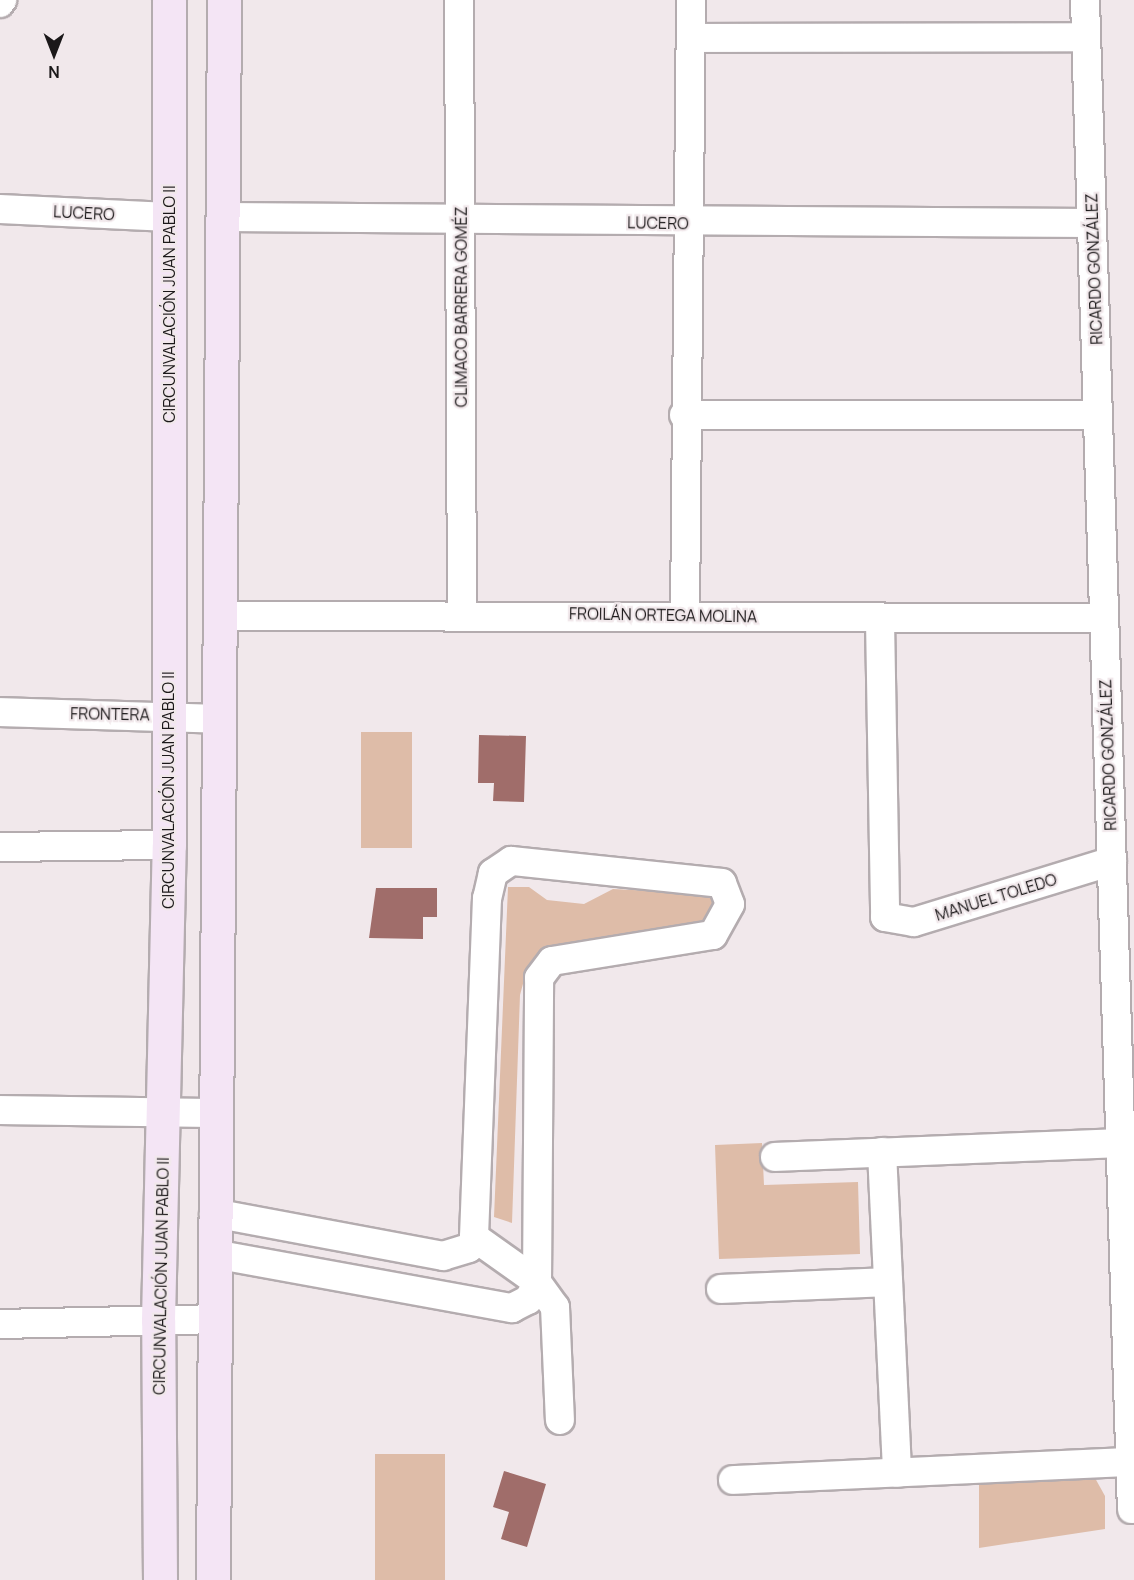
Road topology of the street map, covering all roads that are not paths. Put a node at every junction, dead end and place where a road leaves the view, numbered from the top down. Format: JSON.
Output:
{"nodes":[{"id":1,"x":169,"y":0,"type":"edge"},
{"id":2,"x":224,"y":0,"type":"edge"},
{"id":3,"x":459,"y":0,"type":"edge"},
{"id":4,"x":691,"y":0,"type":"edge"},
{"id":5,"x":1085,"y":0,"type":"edge"},
{"id":6,"x":1086,"y":37,"type":"junction"},
{"id":7,"x":691,"y":38,"type":"junction"},
{"id":8,"x":0,"y":209,"type":"edge"},
{"id":9,"x":169,"y":217,"type":"junction"},
{"id":10,"x":224,"y":218,"type":"junction"},
{"id":11,"x":461,"y":221,"type":"junction"},
{"id":12,"x":687,"y":223,"type":"junction"},
{"id":13,"x":1092,"y":223,"type":"junction"},
{"id":14,"x":684,"y":415,"type":"junction"},
{"id":15,"x":1098,"y":415,"type":"junction"},
{"id":16,"x":462,"y":614,"type":"junction"},
{"id":17,"x":685,"y":615,"type":"junction"},
{"id":18,"x":221,"y":616,"type":"junction"},
{"id":19,"x":1104,"y":618,"type":"junction"},
{"id":20,"x":879,"y":620,"type":"junction"},
{"id":21,"x":0,"y":712,"type":"edge"},
{"id":22,"x":169,"y":716,"type":"junction"},
{"id":23,"x":221,"y":719,"type":"junction"},
{"id":24,"x":169,"y":845,"type":"junction"},
{"id":25,"x":0,"y":847,"type":"edge"},
{"id":26,"x":1112,"y":861,"type":"junction"},
{"id":27,"x":0,"y":1110,"type":"edge"},
{"id":28,"x":163,"y":1110,"type":"junction"},
{"id":29,"x":215,"y":1113,"type":"junction"},
{"id":30,"x":1120,"y":1143,"type":"junction"},
{"id":31,"x":882,"y":1152,"type":"junction"},
{"id":32,"x":775,"y":1157,"type":"dead end"},
{"id":33,"x":214,"y":1213,"type":"junction"},
{"id":34,"x":474,"y":1237,"type":"junction"},
{"id":35,"x":214,"y":1254,"type":"junction"},
{"id":36,"x":536,"y":1281,"type":"junction"},
{"id":37,"x":888,"y":1282,"type":"junction"},
{"id":38,"x":721,"y":1289,"type":"dead end"},
{"id":39,"x":213,"y":1319,"type":"junction"},
{"id":40,"x":158,"y":1320,"type":"junction"},
{"id":41,"x":0,"y":1324,"type":"edge"},
{"id":42,"x":560,"y":1420,"type":"dead end"},
{"id":43,"x":1130,"y":1462,"type":"junction"},
{"id":44,"x":897,"y":1473,"type":"junction"},
{"id":45,"x":733,"y":1480,"type":"dead end"},
{"id":46,"x":1132,"y":1509,"type":"dead end"},
{"id":47,"x":160,"y":1580,"type":"edge"},
{"id":48,"x":213,"y":1580,"type":"edge"}],
"edges":[{"from":1,"to":9,"type":"street","name":"CIRCUNVALACIÓN JUAN PABLO II"},
{"from":2,"to":10,"type":"street"},
{"from":3,"to":11,"type":"street","name":"CLIMACO BARRERA GOMÉZ"},
{"from":4,"to":7,"type":"street"},
{"from":5,"to":6,"type":"street","name":"RICARDO GONZÁLEZ"},
{"from":6,"to":7,"type":"street"},
{"from":6,"to":13,"type":"street","name":"RICARDO GONZÁLEZ"},
{"from":7,"to":12,"type":"street"},
{"from":8,"to":9,"type":"street","name":"LUCERO"},
{"from":9,"to":22,"type":"street","name":"CIRCUNVALACIÓN JUAN PABLO II"},
{"from":10,"to":11,"type":"street","name":"LUCERO"},
{"from":10,"to":18,"type":"street"},
{"from":11,"to":12,"type":"street","name":"LUCERO"},
{"from":11,"to":16,"type":"street","name":"CLIMACO BARRERA GOMÉZ"},
{"from":12,"to":13,"type":"street","name":"LUCERO"},
{"from":12,"to":14,"type":"street"},
{"from":13,"to":15,"type":"street","name":"RICARDO GONZÁLEZ"},
{"from":14,"to":15,"type":"street"},
{"from":14,"to":17,"type":"street"},
{"from":15,"to":19,"type":"street","name":"RICARDO GONZÁLEZ"},
{"from":16,"to":17,"type":"street","name":"FROILÁN ORTEGA MOLINA"},
{"from":16,"to":18,"type":"street","name":"FROILÁN ORTEGA MOLINA"},
{"from":17,"to":20,"type":"street","name":"FROILÁN ORTEGA MOLINA"},
{"from":18,"to":23,"type":"street"},
{"from":19,"to":20,"type":"street","name":"FROILÁN ORTEGA MOLINA"},
{"from":19,"to":26,"type":"street","name":"RICARDO GONZÁLEZ"},
{"from":20,"to":26,"type":"street","name":"MANUEL TOLEDO"},
{"from":21,"to":22,"type":"street","name":"FRONTERA"},
{"from":22,"to":23,"type":"street","name":"FRONTERA"},
{"from":22,"to":24,"type":"street","name":"CIRCUNVALACIÓN JUAN PABLO II"},
{"from":23,"to":29,"type":"street"},
{"from":24,"to":25,"type":"street"},
{"from":24,"to":28,"type":"street","name":"CIRCUNVALACIÓN JUAN PABLO II"},
{"from":26,"to":30,"type":"street","name":"RICARDO GONZÁLEZ"},
{"from":27,"to":28,"type":"street"},
{"from":28,"to":29,"type":"street"},
{"from":28,"to":40,"type":"street","name":"CIRCUNVALACIÓN JUAN PABLO II"},
{"from":29,"to":33,"type":"street"},
{"from":30,"to":31,"type":"street"},
{"from":30,"to":43,"type":"street","name":"RICARDO GONZÁLEZ"},
{"from":31,"to":32,"type":"street"},
{"from":31,"to":37,"type":"street"},
{"from":33,"to":34,"type":"street"},
{"from":33,"to":35,"type":"street"},
{"from":34,"to":36,"type":"street"},
{"from":34,"to":36,"type":"street"},
{"from":35,"to":36,"type":"street"},
{"from":35,"to":39,"type":"street"},
{"from":36,"to":42,"type":"street"},
{"from":37,"to":38,"type":"street"},
{"from":37,"to":44,"type":"street"},
{"from":39,"to":40,"type":"street"},
{"from":39,"to":48,"type":"street"},
{"from":40,"to":41,"type":"street"},
{"from":40,"to":47,"type":"street","name":"CIRCUNVALACIÓN JUAN PABLO II"},
{"from":43,"to":44,"type":"street"},
{"from":43,"to":46,"type":"street","name":"RICARDO GONZÁLEZ"},
{"from":44,"to":45,"type":"street"}]}
